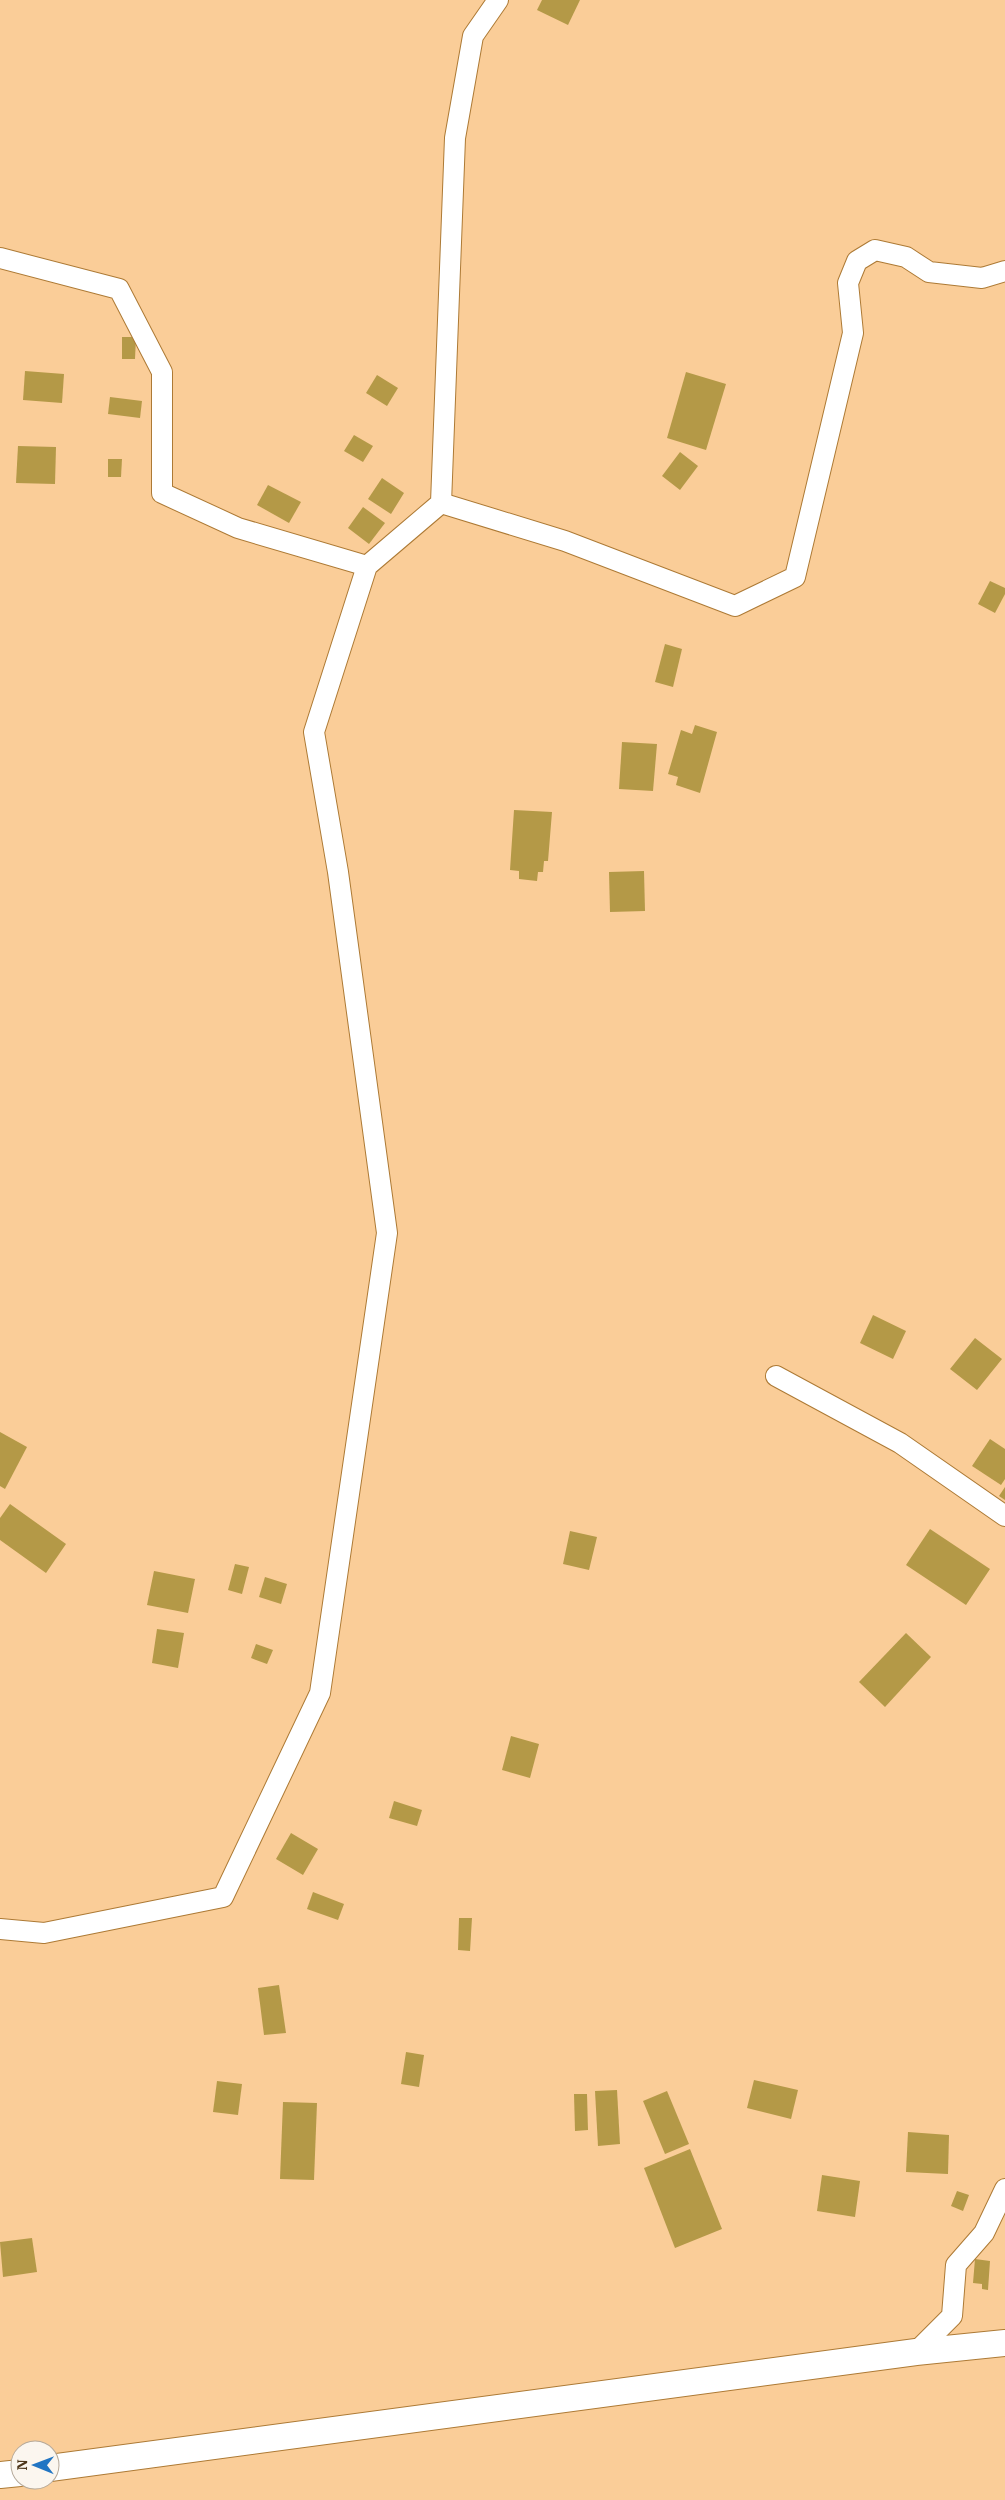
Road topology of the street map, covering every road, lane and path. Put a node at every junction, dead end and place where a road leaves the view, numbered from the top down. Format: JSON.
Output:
{"nodes":[{"id":1,"x":498,"y":0,"type":"edge"},
{"id":2,"x":0,"y":258,"type":"edge"},
{"id":3,"x":1005,"y":272,"type":"edge"},
{"id":4,"x":441,"y":503,"type":"junction"},
{"id":5,"x":367,"y":566,"type":"junction"},
{"id":6,"x":776,"y":1376,"type":"dead end"},
{"id":7,"x":1005,"y":1516,"type":"edge"},
{"id":8,"x":0,"y":1929,"type":"edge"},
{"id":9,"x":1005,"y":2190,"type":"edge"},
{"id":10,"x":1005,"y":2342,"type":"edge"},
{"id":11,"x":916,"y":2352,"type":"junction"},
{"id":12,"x":60,"y":2467,"type":"edge"}],
"edges":[{"from":1,"to":4,"type":"street"},
{"from":2,"to":5,"type":"street"},
{"from":3,"to":4,"type":"street"},
{"from":4,"to":5,"type":"street"},
{"from":5,"to":8,"type":"street"},
{"from":6,"to":7,"type":"street"},
{"from":9,"to":11,"type":"street"},
{"from":10,"to":11,"type":"main road"},
{"from":11,"to":12,"type":"main road"}]}
